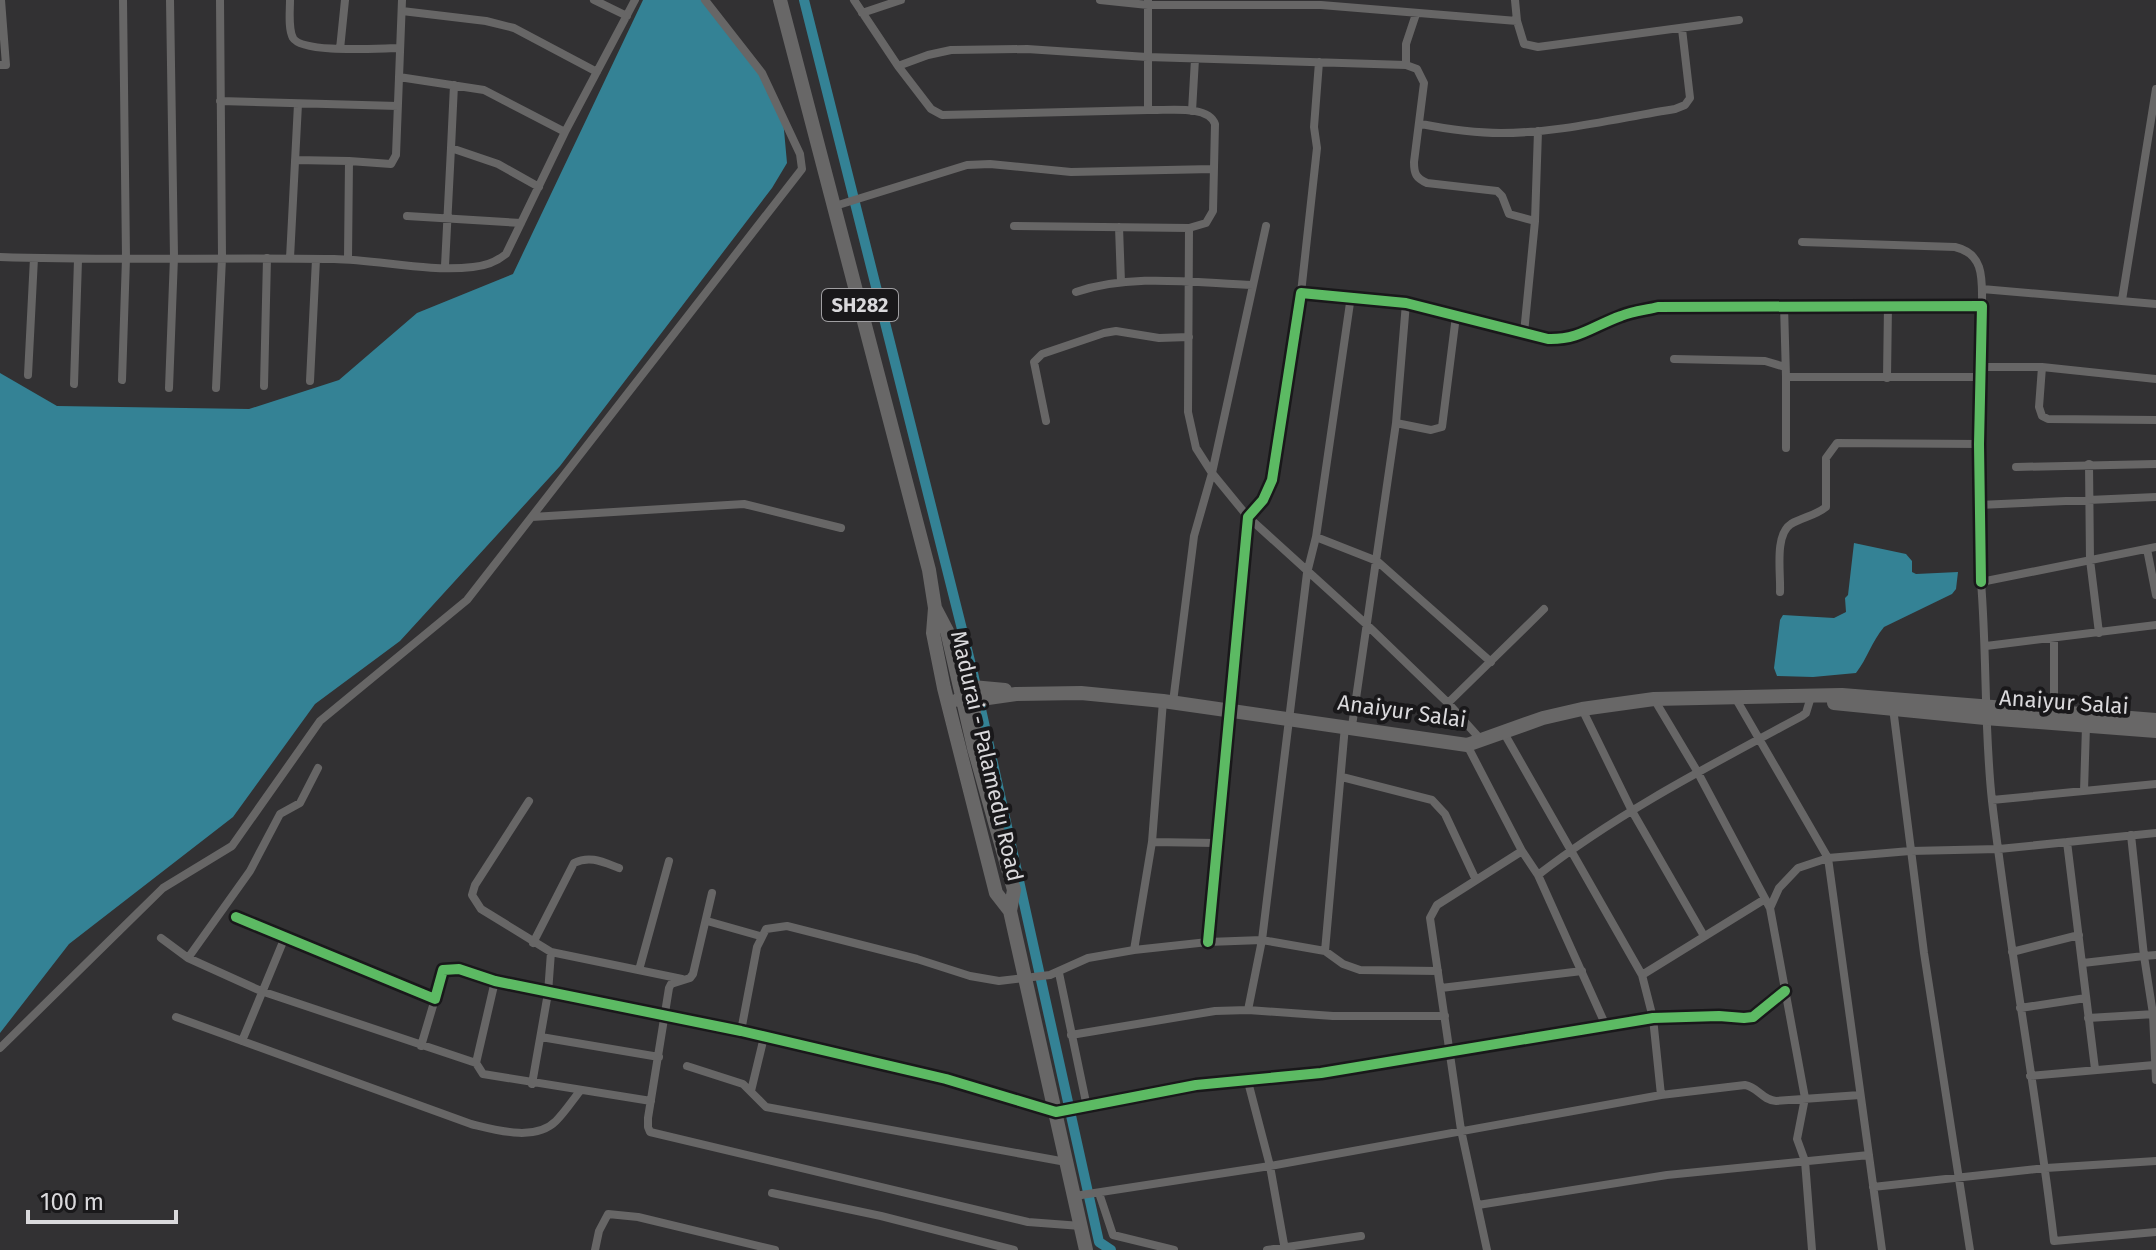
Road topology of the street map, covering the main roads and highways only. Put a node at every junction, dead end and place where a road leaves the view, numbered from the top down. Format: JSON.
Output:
{"nodes":[{"id":1,"x":781,"y":2,"type":"edge"},
{"id":2,"x":935,"y":608,"type":"junction"},
{"id":3,"x":944,"y":688,"type":"junction"},
{"id":4,"x":974,"y":693,"type":"junction"},
{"id":5,"x":1777,"y":697,"type":"junction"},
{"id":6,"x":1893,"y":704,"type":"junction"},
{"id":7,"x":949,"y":709,"type":"junction"},
{"id":8,"x":2054,"y":719,"type":"junction"},
{"id":9,"x":2156,"y":720,"type":"edge"},
{"id":10,"x":2156,"y":731,"type":"edge"},
{"id":11,"x":986,"y":789,"type":"junction"},
{"id":12,"x":970,"y":791,"type":"junction"},
{"id":13,"x":1010,"y":911,"type":"junction"},
{"id":14,"x":1086,"y":1250,"type":"edge"}],
"edges":[{"from":1,"to":2,"type":"main road","name":"Madurai - Palamedu Road","number":"SH282"},
{"from":2,"to":3,"type":"main road","name":"Madurai - Palamedu Road","number":"SH282"},
{"from":2,"to":4,"type":"main road","name":"Madurai - Palamedu Road","number":"SH282"},
{"from":3,"to":4,"type":"main road","name":"Anaiyur Salai"},
{"from":3,"to":7,"type":"main road","name":"Madurai - Palamedu Road","number":"SH282"},
{"from":4,"to":5,"type":"main road","name":"Anaiyur Salai"},
{"from":4,"to":7,"type":"main road"},
{"from":4,"to":11,"type":"main road","name":"Madurai - Palamedu Road","number":"SH282"},
{"from":5,"to":6,"type":"main road","name":"Anaiyur Salai"},
{"from":5,"to":6,"type":"main road","name":"Anaiyur Salai"},
{"from":6,"to":8,"type":"main road","name":"Anaiyur Salai"},
{"from":7,"to":12,"type":"main road","name":"Madurai - Palamedu Road","number":"SH282"},
{"from":8,"to":9,"type":"main road","name":"Anaiyur Salai"},
{"from":8,"to":10,"type":"main road","name":"Anaiyur Salai"},
{"from":11,"to":12,"type":"main road"},
{"from":11,"to":13,"type":"main road","name":"Madurai - Palamedu Road","number":"SH282"},
{"from":12,"to":13,"type":"main road","name":"Madurai - Palamedu Road","number":"SH282"},
{"from":13,"to":14,"type":"main road","name":"Madurai - Palamedu Road","number":"SH282"}]}
